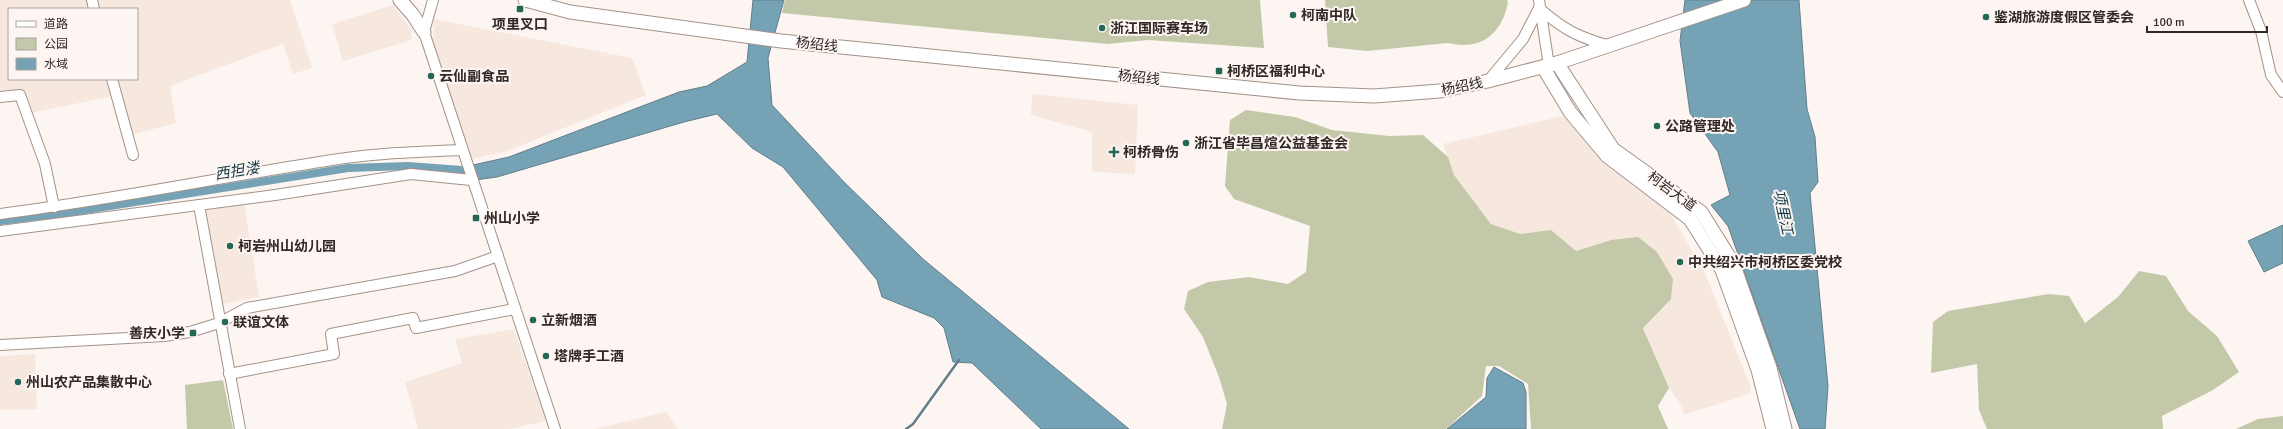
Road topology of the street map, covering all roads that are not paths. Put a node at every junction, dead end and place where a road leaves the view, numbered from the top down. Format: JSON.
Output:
{"nodes":[{"id":1,"x":400,"y":0,"type":"edge"},
{"id":2,"x":433,"y":0,"type":"edge"},
{"id":3,"x":525,"y":0,"type":"edge"},
{"id":4,"x":1744,"y":0,"type":"edge"},
{"id":5,"x":2249,"y":0,"type":"edge"},
{"id":6,"x":1539,"y":4,"type":"edge"},
{"id":7,"x":424,"y":32,"type":"junction"},
{"id":8,"x":1611,"y":46,"type":"junction"},
{"id":9,"x":1550,"y":65,"type":"junction"},
{"id":10,"x":112,"y":80,"type":"edge"},
{"id":11,"x":1488,"y":81,"type":"junction"},
{"id":12,"x":2283,"y":92,"type":"edge"},
{"id":13,"x":0,"y":97,"type":"edge"},
{"id":14,"x":462,"y":150,"type":"junction"},
{"id":15,"x":133,"y":155,"type":"dead end"},
{"id":16,"x":471,"y":180,"type":"junction"},
{"id":17,"x":199,"y":205,"type":"junction"},
{"id":18,"x":54,"y":207,"type":"junction"},
{"id":19,"x":0,"y":214,"type":"edge"},
{"id":20,"x":0,"y":231,"type":"edge"},
{"id":21,"x":498,"y":256,"type":"junction"},
{"id":22,"x":515,"y":309,"type":"junction"},
{"id":23,"x":219,"y":323,"type":"junction"},
{"id":24,"x":0,"y":345,"type":"edge"},
{"id":25,"x":230,"y":374,"type":"junction"},
{"id":26,"x":240,"y":429,"type":"edge"},
{"id":27,"x":555,"y":429,"type":"edge"},
{"id":28,"x":1773,"y":429,"type":"edge"},
{"id":29,"x":1785,"y":429,"type":"edge"}],
"edges":[{"from":1,"to":7,"type":"main road"},
{"from":2,"to":7,"type":"street"},
{"from":3,"to":11,"type":"main road","name":"杨绍线"},
{"from":4,"to":8,"type":"main road","name":"杨绍线"},
{"from":5,"to":12,"type":"street"},
{"from":6,"to":8,"type":"street"},
{"from":6,"to":9,"type":"street","name":"柯岩大道"},
{"from":6,"to":11,"type":"street"},
{"from":7,"to":14,"type":"street"},
{"from":8,"to":9,"type":"main road","name":"杨绍线"},
{"from":9,"to":11,"type":"main road","name":"杨绍线"},
{"from":9,"to":28,"type":"main road","name":"柯岩大道"},
{"from":9,"to":29,"type":"main road","name":"柯岩大道"},
{"from":10,"to":15,"type":"street"},
{"from":13,"to":18,"type":"street"},
{"from":14,"to":16,"type":"street"},
{"from":14,"to":18,"type":"street"},
{"from":16,"to":17,"type":"street"},
{"from":16,"to":21,"type":"street"},
{"from":17,"to":20,"type":"street"},
{"from":17,"to":23,"type":"street"},
{"from":18,"to":19,"type":"street"},
{"from":21,"to":22,"type":"street"},
{"from":21,"to":23,"type":"street"},
{"from":22,"to":25,"type":"street"},
{"from":22,"to":27,"type":"street"},
{"from":23,"to":24,"type":"street"},
{"from":23,"to":25,"type":"street"},
{"from":25,"to":26,"type":"street"}]}
